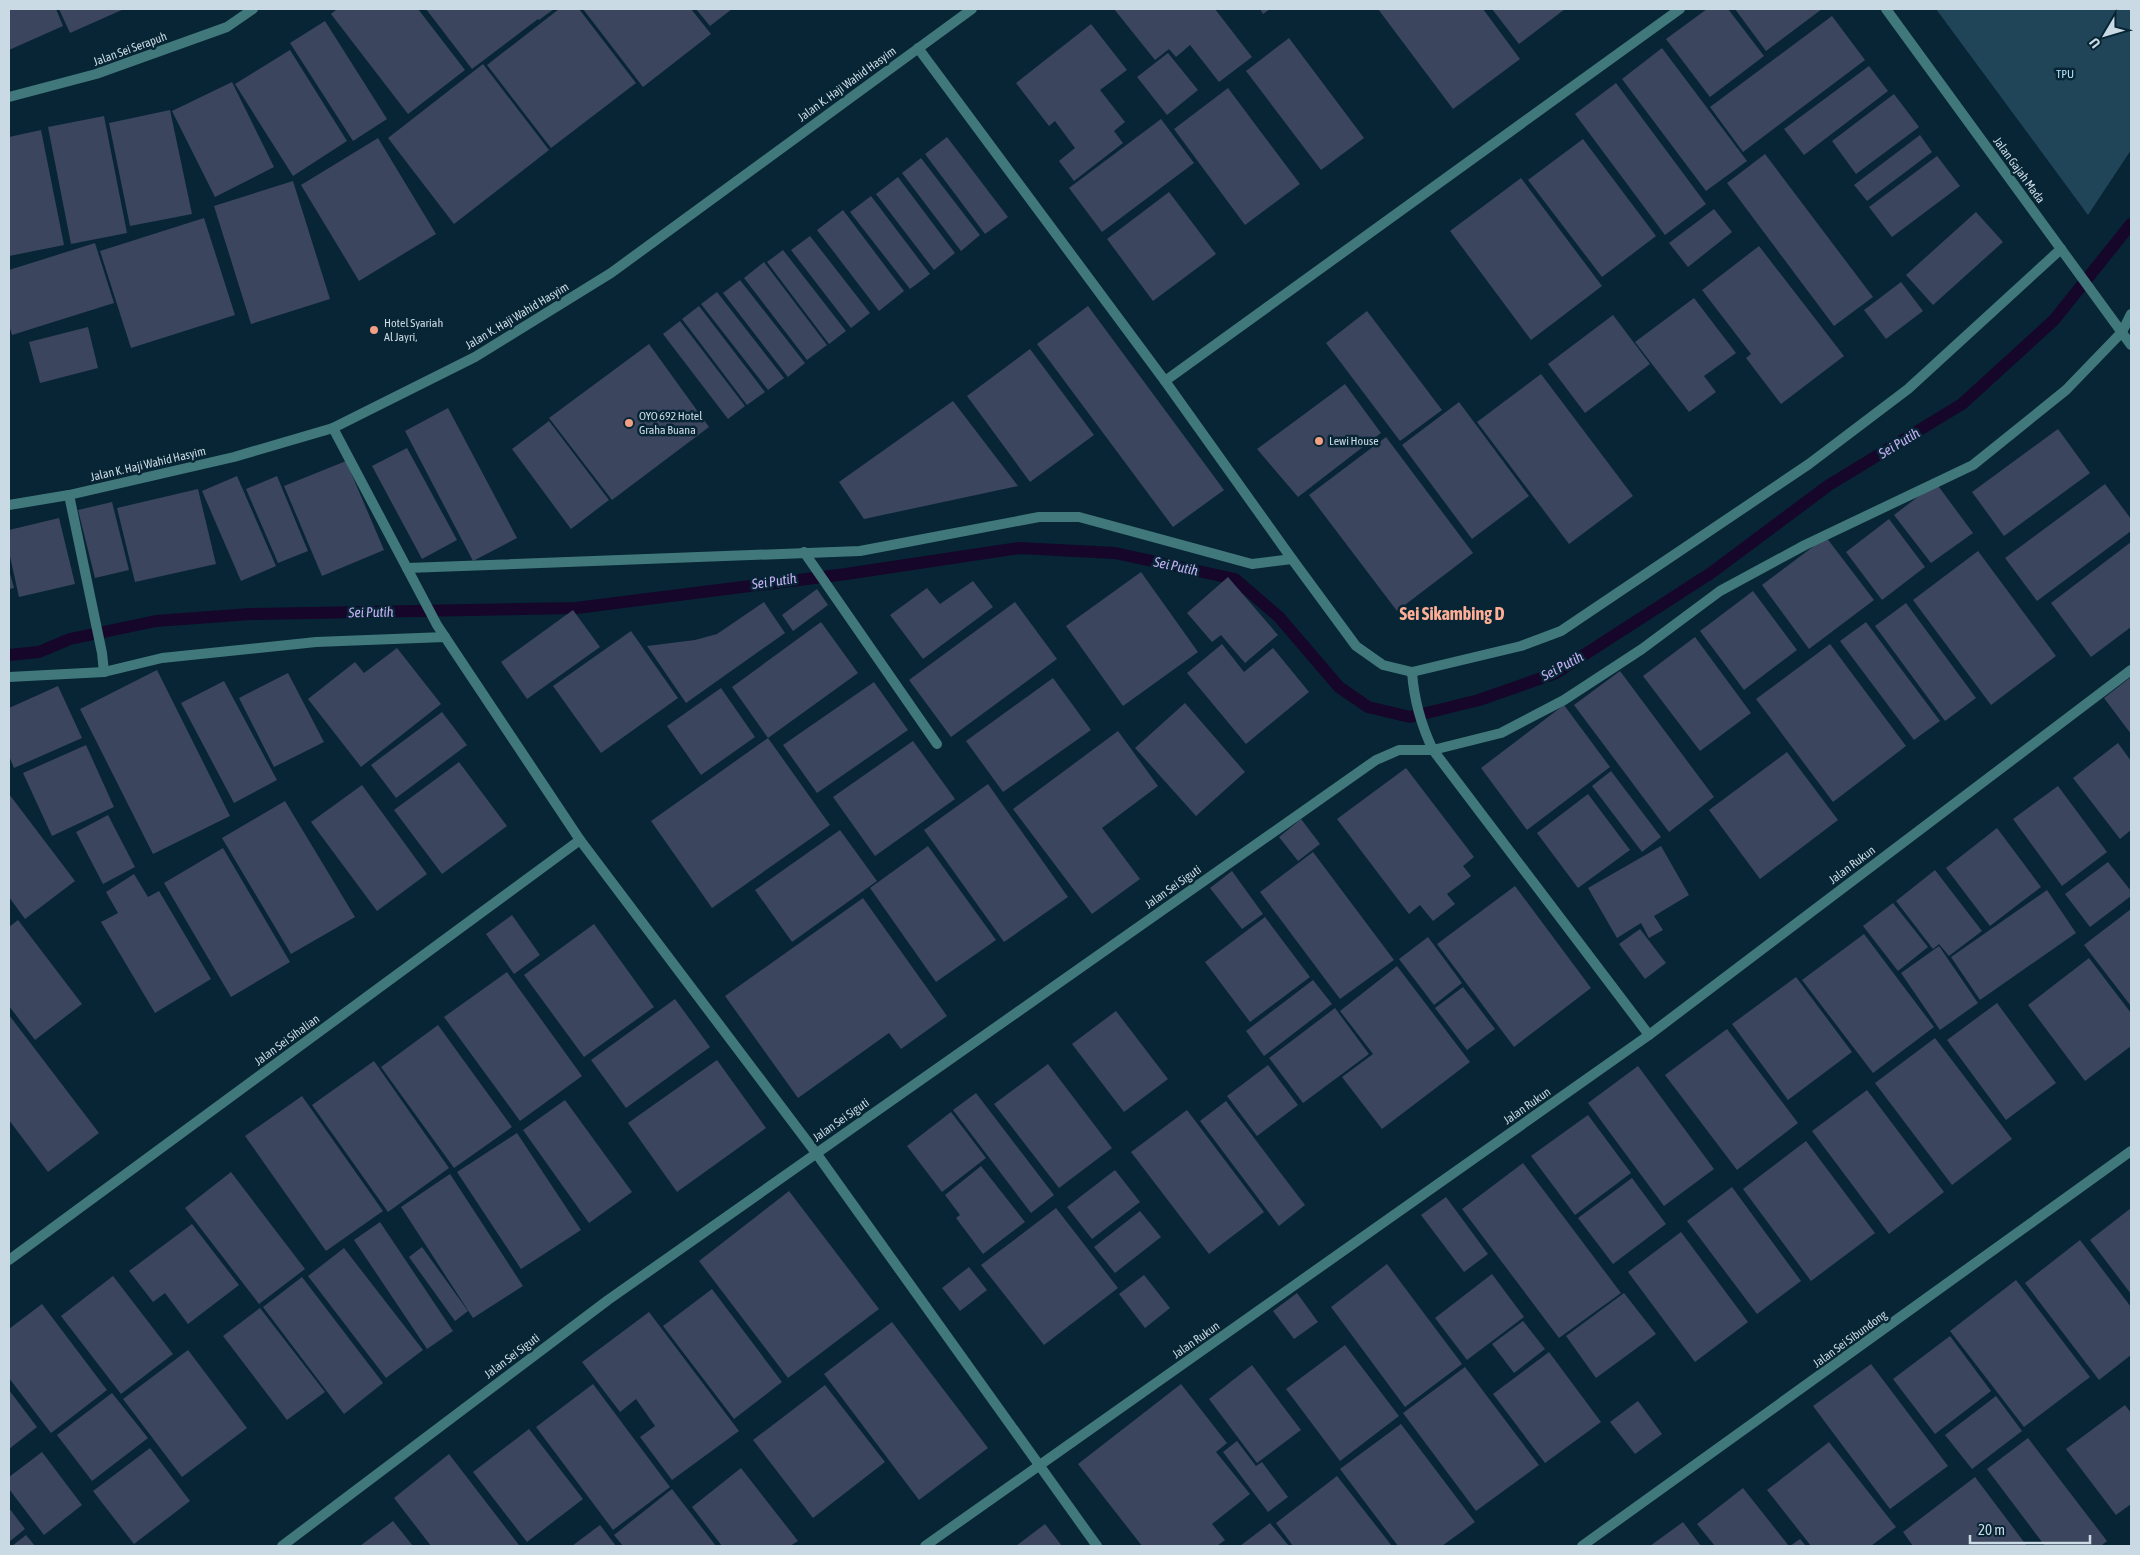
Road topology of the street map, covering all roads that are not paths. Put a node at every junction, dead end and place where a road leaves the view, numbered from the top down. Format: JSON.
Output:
{"nodes":[{"id":1,"x":253,"y":9,"type":"edge"},
{"id":2,"x":972,"y":9,"type":"edge"},
{"id":3,"x":1680,"y":9,"type":"edge"},
{"id":4,"x":1886,"y":9,"type":"edge"},
{"id":5,"x":918,"y":48,"type":"junction"},
{"id":6,"x":9,"y":97,"type":"edge"},
{"id":7,"x":2061,"y":249,"type":"junction"},
{"id":8,"x":2131,"y":314,"type":"edge"},
{"id":9,"x":2122,"y":332,"type":"junction"},
{"id":10,"x":2131,"y":345,"type":"edge"},
{"id":11,"x":1166,"y":381,"type":"junction"},
{"id":12,"x":333,"y":428,"type":"junction"},
{"id":13,"x":69,"y":495,"type":"junction"},
{"id":14,"x":9,"y":504,"type":"edge"},
{"id":15,"x":807,"y":557,"type":"junction"},
{"id":16,"x":1292,"y":559,"type":"junction"},
{"id":17,"x":407,"y":568,"type":"junction"},
{"id":18,"x":445,"y":637,"type":"junction"},
{"id":19,"x":2131,"y":670,"type":"edge"},
{"id":20,"x":104,"y":672,"type":"junction"},
{"id":21,"x":1412,"y":672,"type":"junction"},
{"id":22,"x":9,"y":677,"type":"edge"},
{"id":23,"x":937,"y":744,"type":"dead end"},
{"id":24,"x":1433,"y":750,"type":"junction"},
{"id":25,"x":580,"y":840,"type":"junction"},
{"id":26,"x":1649,"y":1035,"type":"junction"},
{"id":27,"x":2131,"y":1151,"type":"edge"},
{"id":28,"x":816,"y":1153,"type":"junction"},
{"id":29,"x":9,"y":1260,"type":"edge"},
{"id":30,"x":1039,"y":1466,"type":"junction"},
{"id":31,"x":282,"y":1546,"type":"edge"},
{"id":32,"x":925,"y":1546,"type":"edge"},
{"id":33,"x":1097,"y":1546,"type":"edge"},
{"id":34,"x":1582,"y":1546,"type":"edge"}],
"edges":[{"from":1,"to":6,"type":"street","name":"Jalan Sei Serapuh"},
{"from":2,"to":5,"type":"street","name":"Jalan K. Haji Wahid Hasyim"},
{"from":3,"to":11,"type":"street"},
{"from":4,"to":7,"type":"street","name":"Jalan Gajah Mada"},
{"from":5,"to":11,"type":"street"},
{"from":5,"to":12,"type":"street","name":"Jalan K. Haji Wahid Hasyim"},
{"from":7,"to":9,"type":"street","name":"Jalan Gajah Mada"},
{"from":7,"to":21,"type":"street"},
{"from":8,"to":9,"type":"street","name":"Jalan Sei Siguti"},
{"from":9,"to":10,"type":"street","name":"Jalan Gajah Mada"},
{"from":9,"to":24,"type":"street","name":"Jalan Sei Siguti"},
{"from":11,"to":16,"type":"street"},
{"from":12,"to":13,"type":"street","name":"Jalan K. Haji Wahid Hasyim"},
{"from":12,"to":17,"type":"street"},
{"from":13,"to":14,"type":"street","name":"Jalan K. Haji Wahid Hasyim"},
{"from":13,"to":20,"type":"street"},
{"from":15,"to":16,"type":"street"},
{"from":15,"to":17,"type":"street"},
{"from":15,"to":23,"type":"street"},
{"from":16,"to":21,"type":"street"},
{"from":17,"to":18,"type":"street"},
{"from":18,"to":20,"type":"street"},
{"from":18,"to":25,"type":"street"},
{"from":19,"to":26,"type":"street","name":"Jalan Rukun"},
{"from":20,"to":22,"type":"street"},
{"from":21,"to":24,"type":"street"},
{"from":24,"to":26,"type":"street"},
{"from":24,"to":28,"type":"street","name":"Jalan Sei Siguti"},
{"from":25,"to":28,"type":"street"},
{"from":25,"to":29,"type":"street","name":"Jalan Sei Sihalian"},
{"from":26,"to":30,"type":"street","name":"Jalan Rukun"},
{"from":27,"to":34,"type":"street","name":"Jalan Sei Sibundong"},
{"from":28,"to":30,"type":"street"},
{"from":28,"to":31,"type":"street","name":"Jalan Sei Siguti"},
{"from":30,"to":32,"type":"street","name":"Jalan Rukun"},
{"from":30,"to":33,"type":"street"}]}
